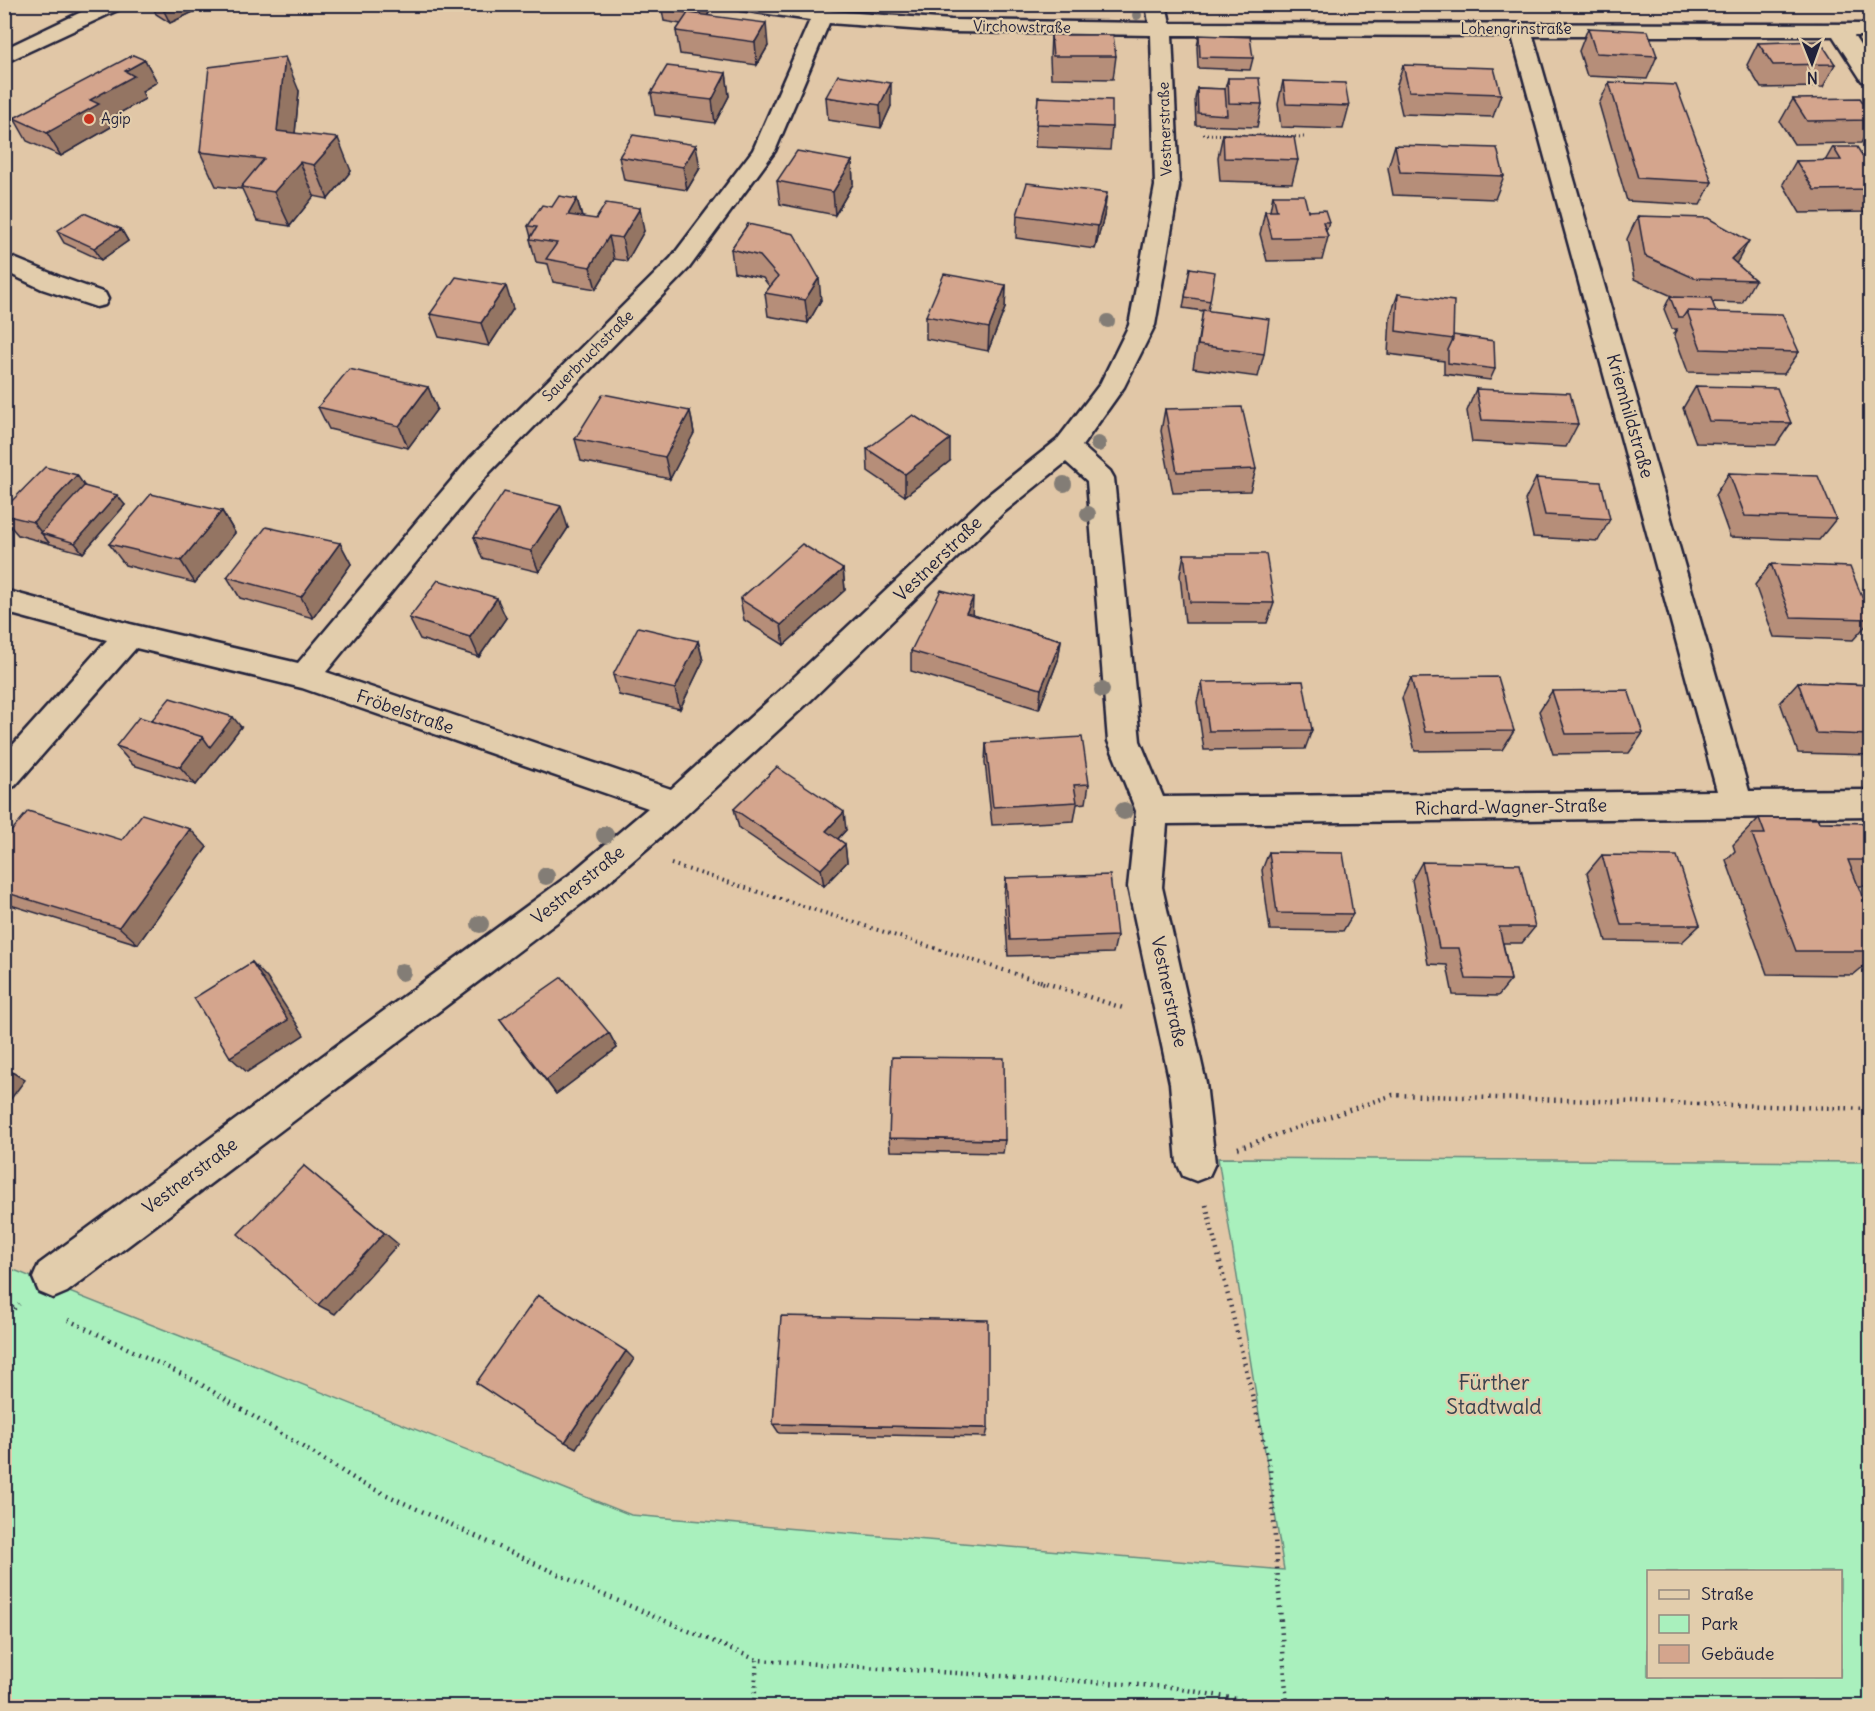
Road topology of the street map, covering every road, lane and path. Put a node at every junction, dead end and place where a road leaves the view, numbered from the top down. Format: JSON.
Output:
{"nodes":[{"id":1,"x":115,"y":4,"type":"edge"},
{"id":2,"x":741,"y":4,"type":"edge"},
{"id":3,"x":821,"y":10,"type":"edge"},
{"id":4,"x":1159,"y":17,"type":"edge"},
{"id":5,"x":1521,"y":29,"type":"junction"},
{"id":6,"x":1839,"y":30,"type":"junction"},
{"id":7,"x":1870,"y":30,"type":"edge"},
{"id":8,"x":4,"y":57,"type":"edge"},
{"id":9,"x":1870,"y":76,"type":"edge"},
{"id":10,"x":1166,"y":132,"type":"junction"},
{"id":11,"x":1304,"y":137,"type":"dead end"},
{"id":12,"x":4,"y":261,"type":"edge"},
{"id":13,"x":96,"y":299,"type":"dead end"},
{"id":14,"x":1067,"y":447,"type":"junction"},
{"id":15,"x":4,"y":601,"type":"edge"},
{"id":16,"x":130,"y":635,"type":"junction"},
{"id":17,"x":304,"y":677,"type":"junction"},
{"id":18,"x":4,"y":777,"type":"edge"},
{"id":19,"x":1870,"y":803,"type":"edge"},
{"id":20,"x":676,"y":804,"type":"junction"},
{"id":21,"x":1737,"y":804,"type":"junction"},
{"id":22,"x":1152,"y":812,"type":"junction"},
{"id":23,"x":624,"y":849,"type":"junction"},
{"id":24,"x":1176,"y":1025,"type":"junction"},
{"id":25,"x":1870,"y":1108,"type":"edge"},
{"id":26,"x":1196,"y":1162,"type":"junction"},
{"id":27,"x":53,"y":1278,"type":"dead end"},
{"id":28,"x":24,"y":1299,"type":"dead end"},
{"id":29,"x":4,"y":1317,"type":"edge"},
{"id":30,"x":66,"y":1320,"type":"dead end"},
{"id":31,"x":757,"y":1660,"type":"junction"},
{"id":32,"x":754,"y":1707,"type":"edge"},
{"id":33,"x":1275,"y":1707,"type":"edge"},
{"id":34,"x":1287,"y":1707,"type":"edge"}],
"edges":[{"from":1,"to":8,"type":"street"},
{"from":2,"to":3,"type":"street","name":"Virchowstraße"},
{"from":3,"to":4,"type":"street","name":"Virchowstraße"},
{"from":3,"to":17,"type":"street","name":"Sauerbruchstraße"},
{"from":4,"to":5,"type":"street","name":"Lohengrinstraße"},
{"from":4,"to":10,"type":"street","name":"Vestnerstraße"},
{"from":5,"to":6,"type":"street","name":"Lohengrinstraße"},
{"from":5,"to":21,"type":"street","name":"Kriemhildstraße"},
{"from":6,"to":7,"type":"street","name":"Lohengrinstraße"},
{"from":6,"to":9,"type":"street"},
{"from":10,"to":11,"type":"path"},
{"from":10,"to":14,"type":"street","name":"Vestnerstraße"},
{"from":12,"to":13,"type":"street"},
{"from":14,"to":20,"type":"street","name":"Vestnerstraße"},
{"from":14,"to":22,"type":"street","name":"Vestnerstraße"},
{"from":15,"to":16,"type":"street","name":"Fröbelstraße"},
{"from":16,"to":17,"type":"street","name":"Fröbelstraße"},
{"from":16,"to":18,"type":"street"},
{"from":17,"to":20,"type":"street","name":"Fröbelstraße"},
{"from":19,"to":21,"type":"street","name":"Richard-Wagner-Straße"},
{"from":20,"to":23,"type":"street","name":"Vestnerstraße"},
{"from":21,"to":22,"type":"street","name":"Richard-Wagner-Straße"},
{"from":22,"to":24,"type":"street","name":"Vestnerstraße"},
{"from":23,"to":24,"type":"path"},
{"from":23,"to":27,"type":"street","name":"Vestnerstraße"},
{"from":24,"to":26,"type":"street","name":"Vestnerstraße"},
{"from":25,"to":26,"type":"path"},
{"from":26,"to":34,"type":"path"},
{"from":28,"to":29,"type":"path"},
{"from":30,"to":31,"type":"path"},
{"from":31,"to":32,"type":"path"},
{"from":31,"to":33,"type":"path"}]}
